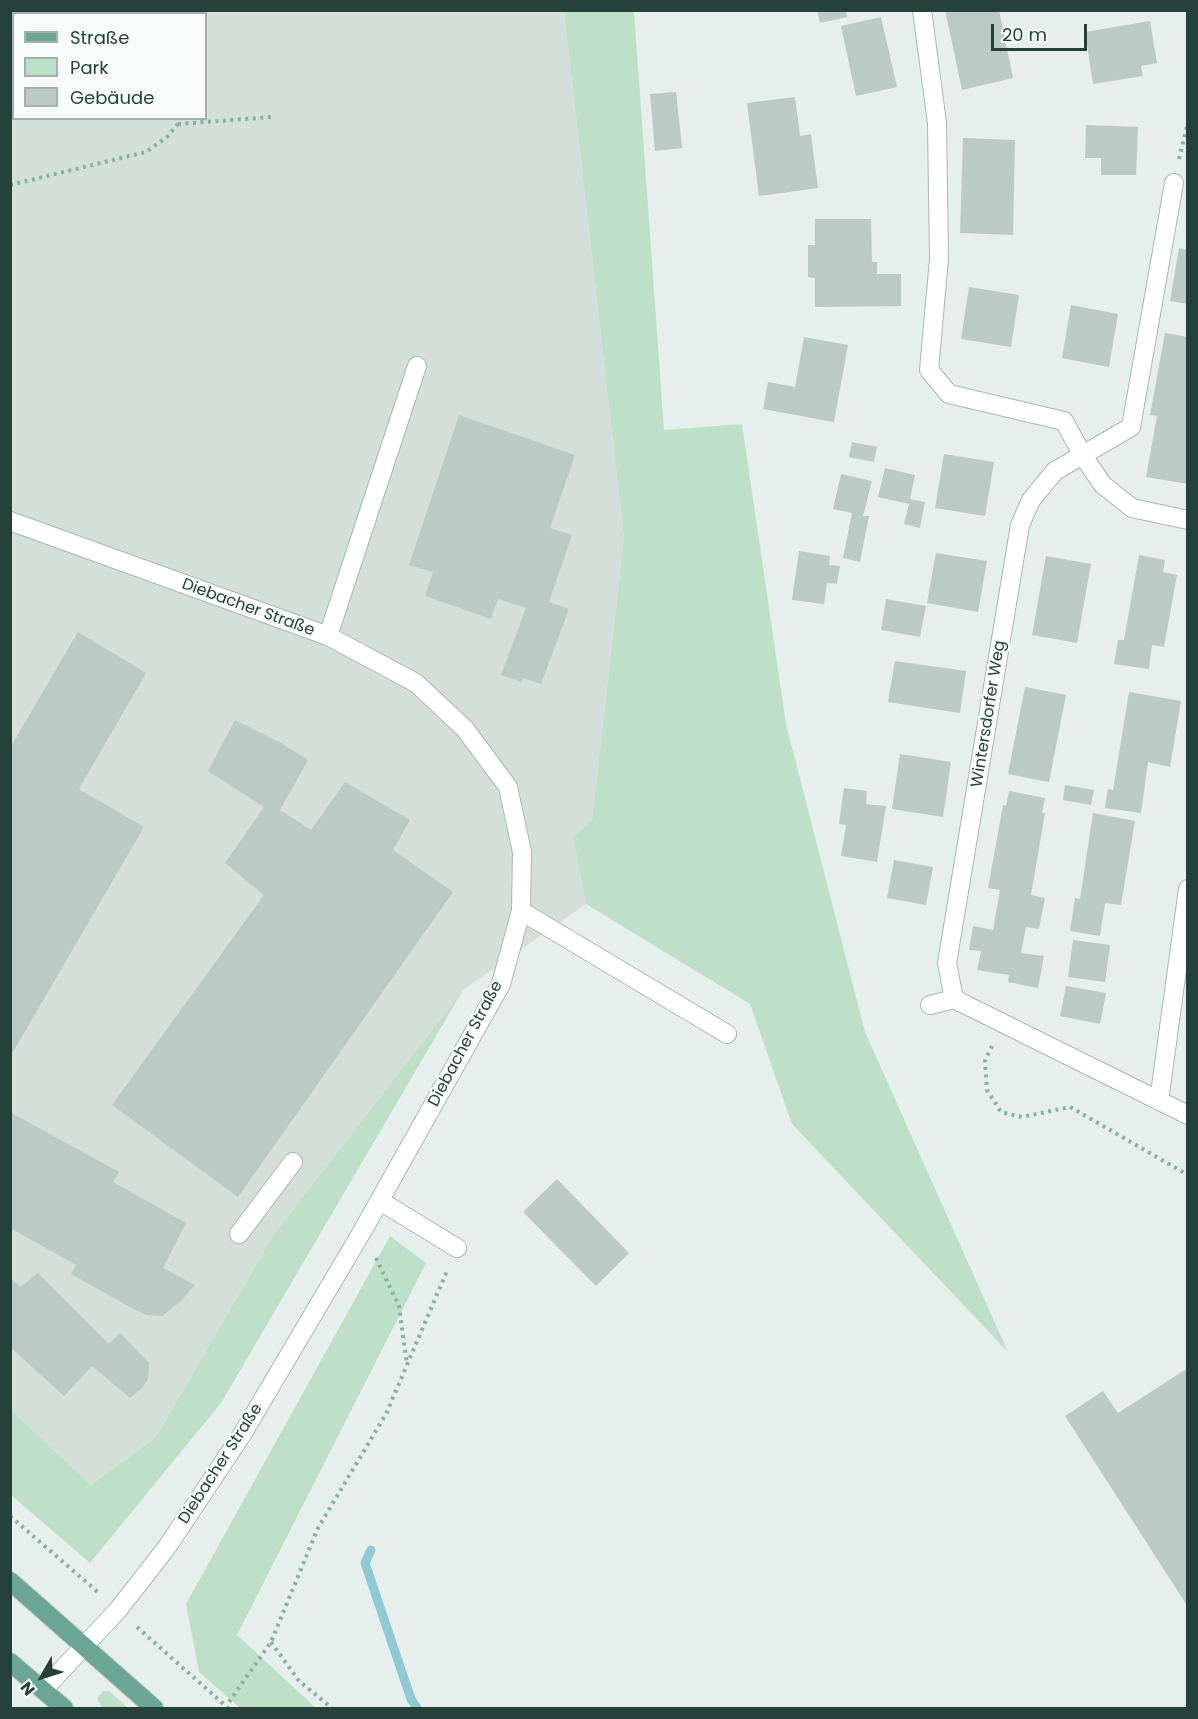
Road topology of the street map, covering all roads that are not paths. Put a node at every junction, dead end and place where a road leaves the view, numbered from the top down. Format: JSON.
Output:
{"nodes":[{"id":1,"x":922,"y":10,"type":"edge"},
{"id":2,"x":1174,"y":183,"type":"road end"},
{"id":3,"x":417,"y":366,"type":"dead end"},
{"id":4,"x":1083,"y":456,"type":"junction"},
{"id":5,"x":1188,"y":520,"type":"edge"},
{"id":6,"x":10,"y":521,"type":"edge"},
{"id":7,"x":328,"y":636,"type":"junction"},
{"id":8,"x":1188,"y":890,"type":"edge"},
{"id":9,"x":521,"y":911,"type":"junction"},
{"id":10,"x":954,"y":999,"type":"junction"},
{"id":11,"x":930,"y":1005,"type":"dead end"},
{"id":12,"x":727,"y":1034,"type":"dead end"},
{"id":13,"x":1159,"y":1101,"type":"junction"},
{"id":14,"x":1188,"y":1115,"type":"edge"},
{"id":15,"x":293,"y":1162,"type":"dead end"},
{"id":16,"x":380,"y":1201,"type":"junction"},
{"id":17,"x":239,"y":1234,"type":"dead end"},
{"id":18,"x":457,"y":1248,"type":"road end"},
{"id":19,"x":10,"y":1581,"type":"edge"},
{"id":20,"x":84,"y":1646,"type":"junction"},
{"id":21,"x":10,"y":1662,"type":"edge"},
{"id":22,"x":43,"y":1690,"type":"junction"},
{"id":23,"x":64,"y":1708,"type":"edge"},
{"id":24,"x":154,"y":1708,"type":"edge"}],
"edges":[{"from":1,"to":4,"type":"street"},
{"from":2,"to":4,"type":"street","name":"Wintersdorfer Weg"},
{"from":3,"to":7,"type":"street"},
{"from":4,"to":5,"type":"street"},
{"from":4,"to":10,"type":"street","name":"Wintersdorfer Weg"},
{"from":6,"to":7,"type":"street","name":"Diebacher Straße"},
{"from":7,"to":9,"type":"street","name":"Diebacher Straße"},
{"from":8,"to":13,"type":"street"},
{"from":9,"to":12,"type":"street"},
{"from":9,"to":16,"type":"street","name":"Diebacher Straße"},
{"from":10,"to":11,"type":"street"},
{"from":10,"to":13,"type":"street"},
{"from":13,"to":14,"type":"street"},
{"from":15,"to":17,"type":"street"},
{"from":16,"to":18,"type":"street"},
{"from":16,"to":20,"type":"street","name":"Diebacher Straße"},
{"from":19,"to":20,"type":"main road"},
{"from":20,"to":22,"type":"street","name":"Diebacher Straße"},
{"from":20,"to":24,"type":"main road"},
{"from":21,"to":22,"type":"main road"},
{"from":22,"to":23,"type":"main road"}]}
